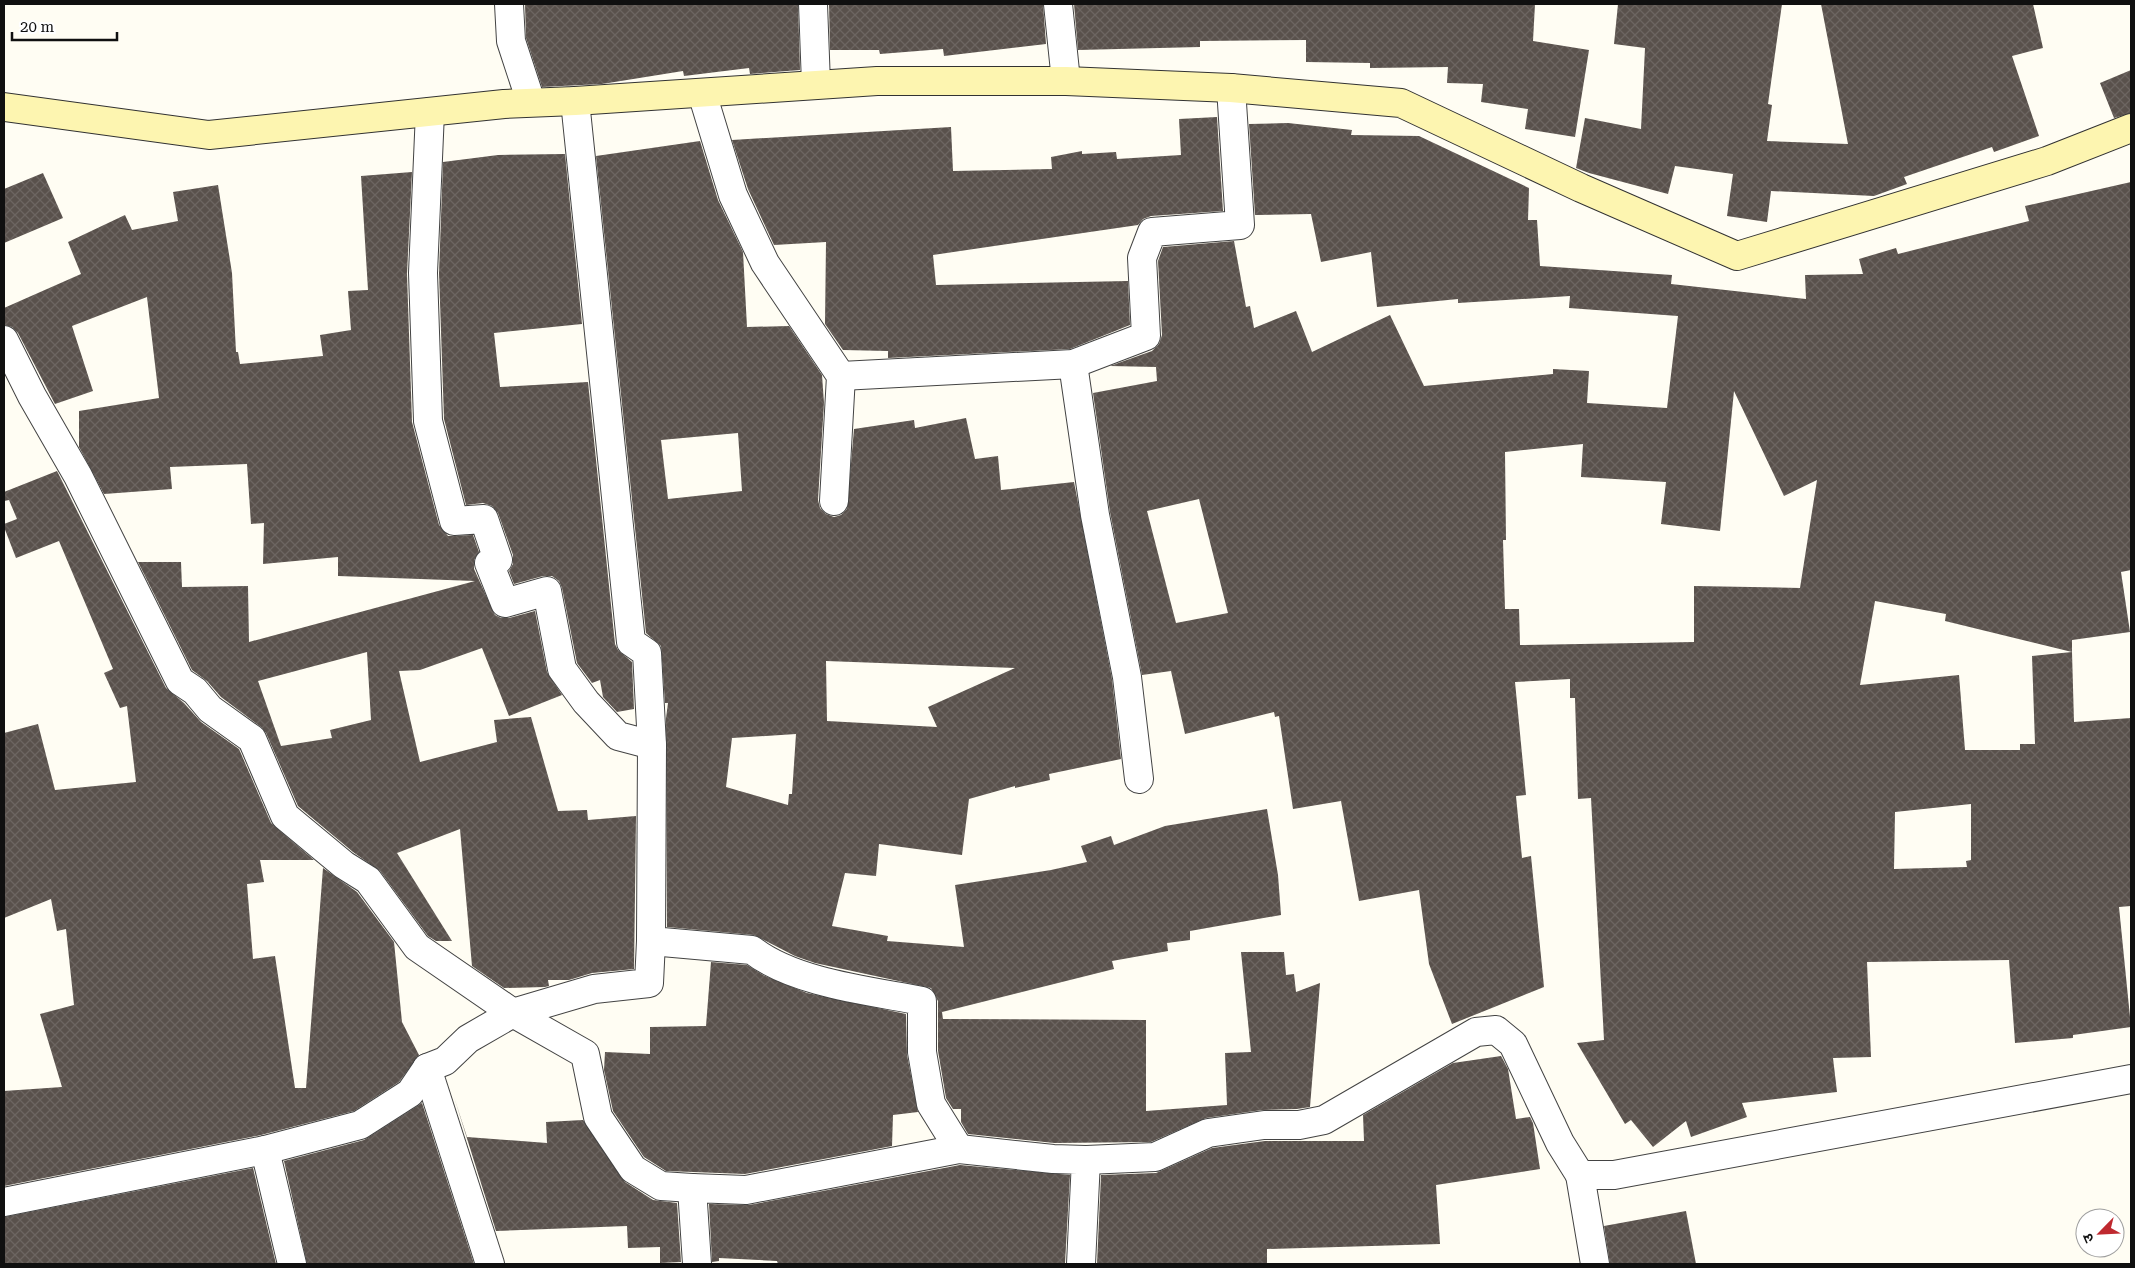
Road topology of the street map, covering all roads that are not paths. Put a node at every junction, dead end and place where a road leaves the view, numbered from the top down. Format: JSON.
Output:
{"nodes":[{"id":1,"x":509,"y":4,"type":"edge"},
{"id":2,"x":813,"y":4,"type":"edge"},
{"id":3,"x":1058,"y":4,"type":"edge"},
{"id":4,"x":1066,"y":80,"type":"junction"},
{"id":5,"x":816,"y":84,"type":"junction"},
{"id":6,"x":1231,"y":88,"type":"junction"},
{"id":7,"x":702,"y":93,"type":"junction"},
{"id":8,"x":575,"y":101,"type":"junction"},
{"id":9,"x":531,"y":102,"type":"junction"},
{"id":10,"x":4,"y":107,"type":"edge"},
{"id":11,"x":430,"y":112,"type":"junction"},
{"id":12,"x":2131,"y":128,"type":"edge"},
{"id":13,"x":4,"y":340,"type":"edge"},
{"id":14,"x":1073,"y":364,"type":"junction"},
{"id":15,"x":842,"y":376,"type":"junction"},
{"id":16,"x":834,"y":501,"type":"dead end"},
{"id":17,"x":652,"y":745,"type":"junction"},
{"id":18,"x":1139,"y":780,"type":"dead end"},
{"id":19,"x":651,"y":941,"type":"junction"},
{"id":20,"x":513,"y":1013,"type":"junction"},
{"id":21,"x":427,"y":1068,"type":"junction"},
{"id":22,"x":2131,"y":1079,"type":"edge"},
{"id":23,"x":959,"y":1148,"type":"junction"},
{"id":24,"x":265,"y":1150,"type":"junction"},
{"id":25,"x":1086,"y":1160,"type":"junction"},
{"id":26,"x":1580,"y":1176,"type":"junction"},
{"id":27,"x":692,"y":1188,"type":"junction"},
{"id":28,"x":4,"y":1202,"type":"edge"},
{"id":29,"x":292,"y":1264,"type":"edge"},
{"id":30,"x":490,"y":1264,"type":"edge"},
{"id":31,"x":697,"y":1264,"type":"edge"},
{"id":32,"x":1081,"y":1264,"type":"edge"},
{"id":33,"x":1595,"y":1264,"type":"edge"}],
"edges":[{"from":1,"to":9,"type":"street"},
{"from":2,"to":5,"type":"street"},
{"from":3,"to":4,"type":"street"},
{"from":4,"to":5,"type":"main road"},
{"from":4,"to":6,"type":"main road"},
{"from":5,"to":7,"type":"main road"},
{"from":6,"to":12,"type":"main road"},
{"from":6,"to":14,"type":"street"},
{"from":7,"to":8,"type":"main road"},
{"from":7,"to":15,"type":"street"},
{"from":8,"to":9,"type":"main road"},
{"from":8,"to":17,"type":"street"},
{"from":9,"to":11,"type":"main road"},
{"from":10,"to":11,"type":"main road"},
{"from":11,"to":17,"type":"street"},
{"from":13,"to":20,"type":"street"},
{"from":14,"to":15,"type":"street"},
{"from":14,"to":18,"type":"street"},
{"from":15,"to":16,"type":"street"},
{"from":17,"to":19,"type":"street"},
{"from":19,"to":20,"type":"street"},
{"from":19,"to":23,"type":"street"},
{"from":20,"to":21,"type":"street"},
{"from":20,"to":27,"type":"street"},
{"from":21,"to":24,"type":"street"},
{"from":21,"to":30,"type":"street"},
{"from":22,"to":26,"type":"street"},
{"from":23,"to":25,"type":"street"},
{"from":23,"to":27,"type":"street"},
{"from":24,"to":28,"type":"street"},
{"from":24,"to":29,"type":"street"},
{"from":25,"to":26,"type":"street"},
{"from":25,"to":32,"type":"street"},
{"from":26,"to":33,"type":"street"},
{"from":27,"to":31,"type":"street"}]}
